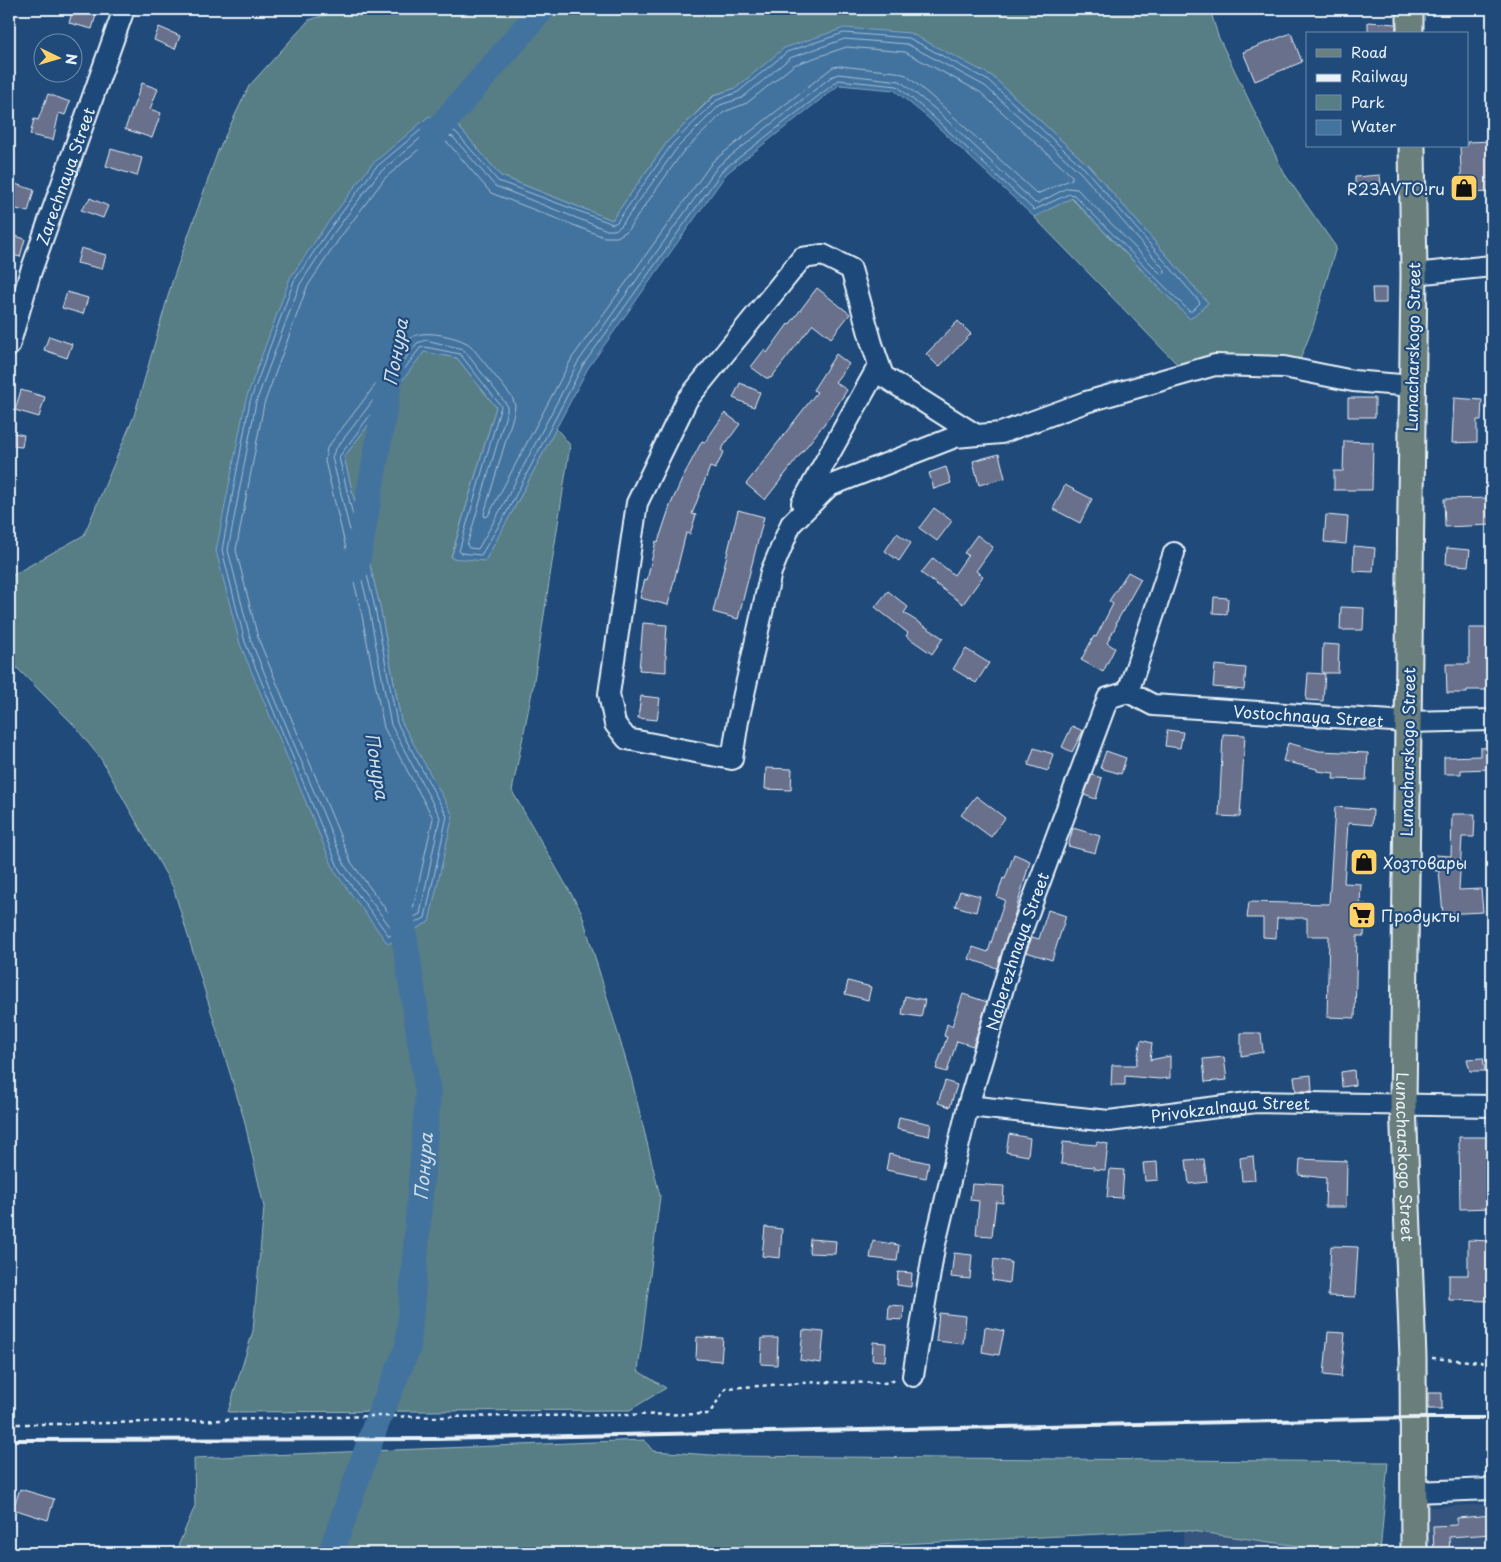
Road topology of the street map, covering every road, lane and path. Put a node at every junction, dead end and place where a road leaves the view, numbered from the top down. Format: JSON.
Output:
{"nodes":[{"id":1,"x":124,"y":9,"type":"edge"},
{"id":2,"x":1410,"y":9,"type":"edge"},
{"id":3,"x":1410,"y":32,"type":"edge"},
{"id":4,"x":1412,"y":148,"type":"edge"},
{"id":5,"x":1492,"y":266,"type":"edge"},
{"id":6,"x":1414,"y":274,"type":"junction"},
{"id":7,"x":9,"y":346,"type":"edge"},
{"id":8,"x":879,"y":365,"type":"junction"},
{"id":9,"x":1412,"y":386,"type":"junction"},
{"id":10,"x":976,"y":435,"type":"junction"},
{"id":11,"x":791,"y":524,"type":"junction"},
{"id":12,"x":1174,"y":554,"type":"dead end"},
{"id":13,"x":1128,"y":692,"type":"junction"},
{"id":14,"x":1492,"y":720,"type":"edge"},
{"id":15,"x":1407,"y":722,"type":"junction"},
{"id":16,"x":1403,"y":1104,"type":"junction"},
{"id":17,"x":968,"y":1106,"type":"junction"},
{"id":18,"x":1492,"y":1106,"type":"edge"},
{"id":19,"x":1414,"y":1357,"type":"junction"},
{"id":20,"x":1492,"y":1367,"type":"edge"},
{"id":21,"x":913,"y":1376,"type":"joint"},
{"id":22,"x":9,"y":1424,"type":"edge"},
{"id":23,"x":1492,"y":1489,"type":"edge"},
{"id":24,"x":1414,"y":1492,"type":"junction"},
{"id":25,"x":1414,"y":1553,"type":"edge"}],
"edges":[{"from":1,"to":7,"type":"street","name":"Zarechnaya Street"},
{"from":2,"to":3,"type":"main road"},
{"from":4,"to":6,"type":"main road","name":"Lunacharskogo Street"},
{"from":5,"to":6,"type":"street"},
{"from":6,"to":9,"type":"main road","name":"Lunacharskogo Street"},
{"from":8,"to":10,"type":"street"},
{"from":8,"to":11,"type":"street"},
{"from":8,"to":11,"type":"street"},
{"from":9,"to":10,"type":"street"},
{"from":9,"to":15,"type":"main road","name":"Lunacharskogo Street"},
{"from":10,"to":11,"type":"street"},
{"from":12,"to":13,"type":"street"},
{"from":13,"to":15,"type":"street","name":"Vostochnaya Street"},
{"from":13,"to":17,"type":"street","name":"Naberezhnaya Street"},
{"from":14,"to":15,"type":"street","name":"Vostochnaya Street"},
{"from":15,"to":16,"type":"main road","name":"Lunacharskogo Street"},
{"from":16,"to":17,"type":"street","name":"Privokzalnaya Street"},
{"from":16,"to":18,"type":"street","name":"Privokzalnaya Street"},
{"from":16,"to":19,"type":"main road","name":"Lunacharskogo Street"},
{"from":17,"to":21,"type":"street","name":"Naberezhnaya Street"},
{"from":19,"to":20,"type":"path"},
{"from":19,"to":24,"type":"main road","name":"Lunacharskogo Street"},
{"from":21,"to":22,"type":"path"},
{"from":23,"to":24,"type":"street"},
{"from":24,"to":25,"type":"main road","name":"Lunacharskogo Street"}]}
